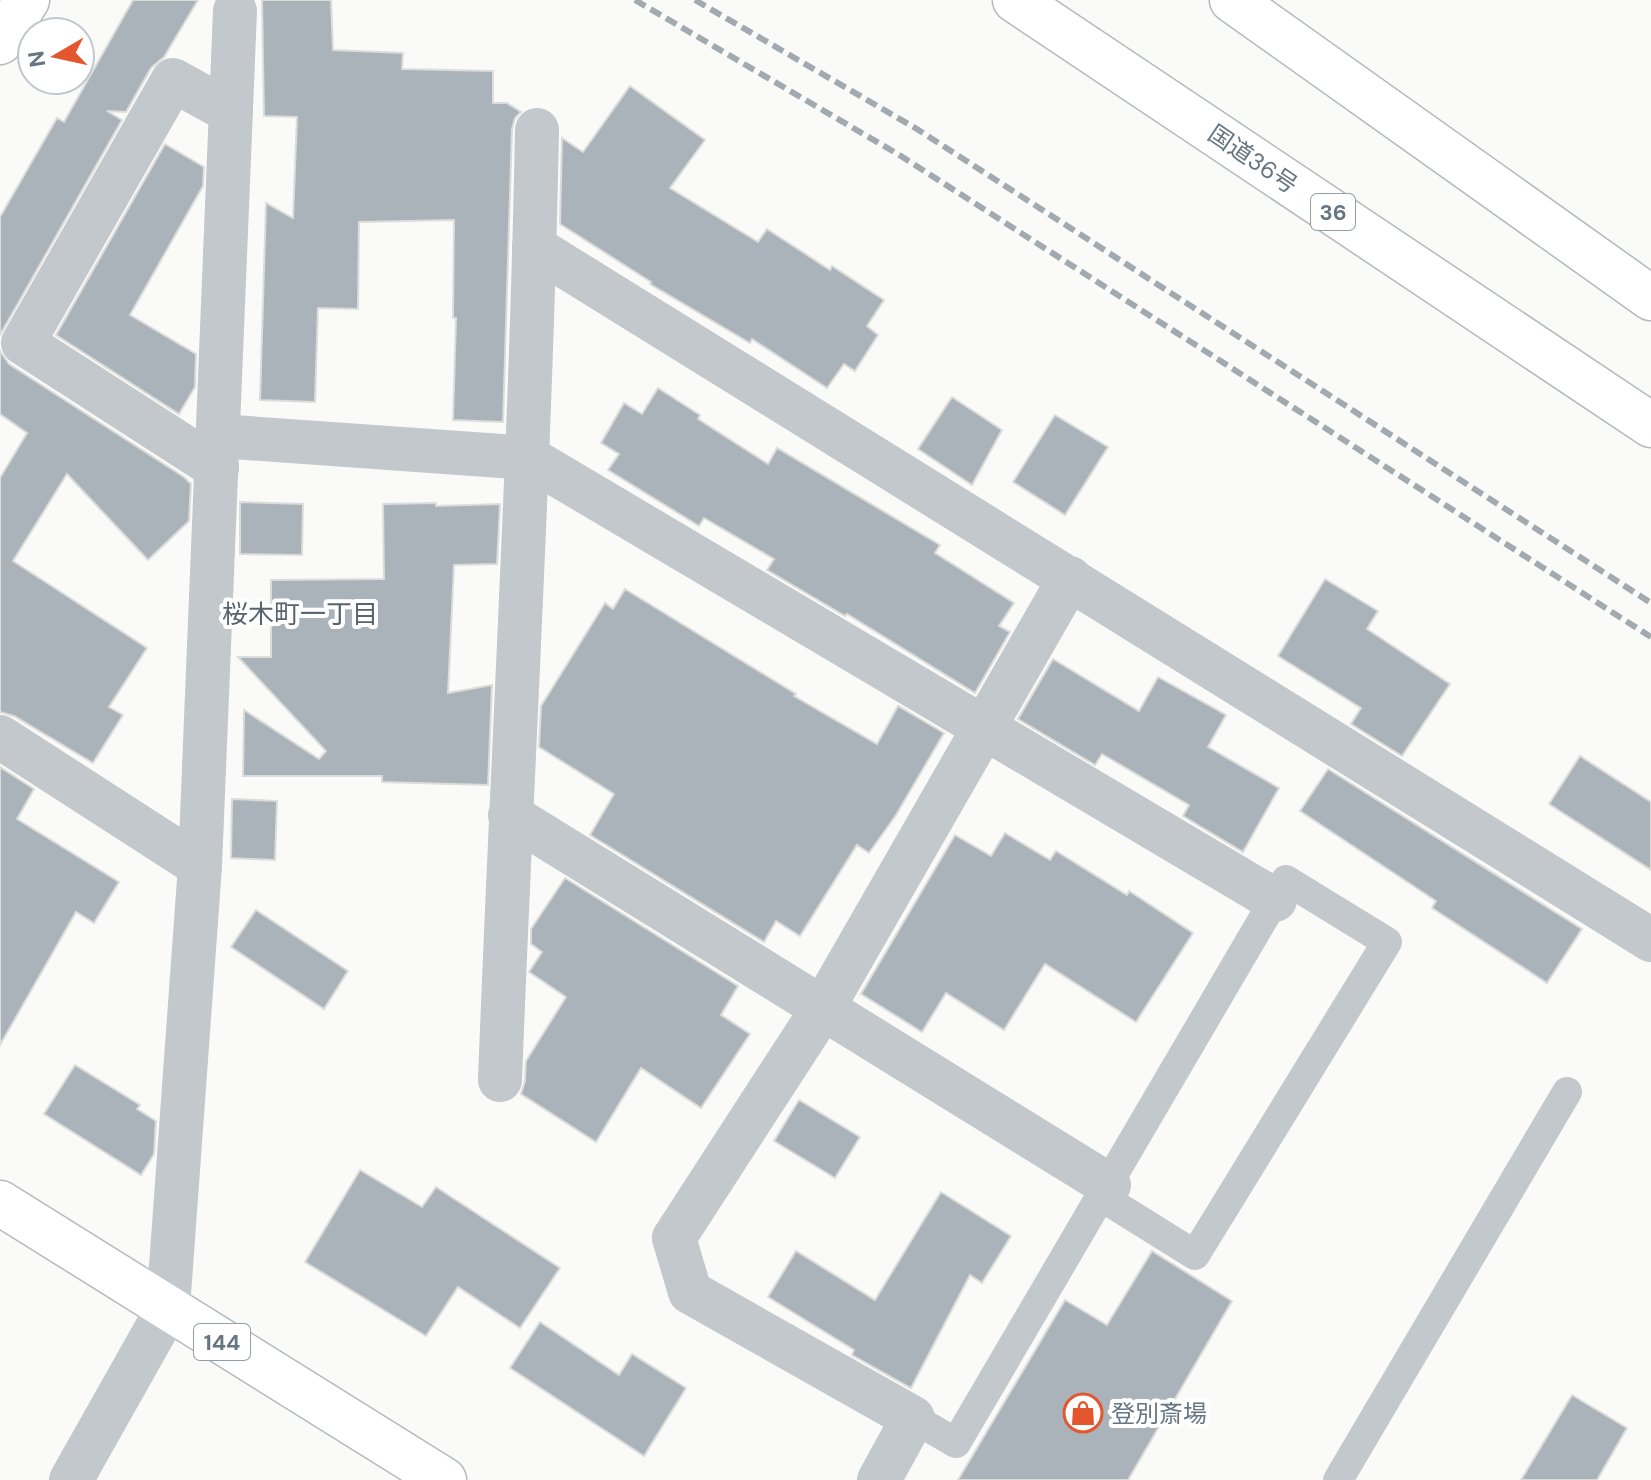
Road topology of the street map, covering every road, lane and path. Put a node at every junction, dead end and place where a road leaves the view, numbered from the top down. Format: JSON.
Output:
{"nodes":[{"id":1,"x":27,"y":0,"type":"edge"},
{"id":2,"x":1015,"y":0,"type":"edge"},
{"id":3,"x":1232,"y":0,"type":"edge"},
{"id":4,"x":235,"y":11,"type":"dead end"},
{"id":5,"x":0,"y":42,"type":"edge"},
{"id":6,"x":231,"y":112,"type":"junction"},
{"id":7,"x":537,"y":130,"type":"dead end"},
{"id":8,"x":534,"y":247,"type":"junction"},
{"id":9,"x":1651,"y":298,"type":"edge"},
{"id":10,"x":1651,"y":425,"type":"edge"},
{"id":11,"x":218,"y":452,"type":"junction"},
{"id":12,"x":529,"y":458,"type":"junction"},
{"id":13,"x":1070,"y":578,"type":"junction"},
{"id":14,"x":982,"y":728,"type":"junction"},
{"id":15,"x":0,"y":737,"type":"edge"},
{"id":16,"x":510,"y":815,"type":"junction"},
{"id":17,"x":200,"y":866,"type":"junction"},
{"id":18,"x":1275,"y":900,"type":"junction"},
{"id":19,"x":1651,"y":940,"type":"edge"},
{"id":20,"x":823,"y":1008,"type":"junction"},
{"id":21,"x":500,"y":1080,"type":"dead end"},
{"id":22,"x":1567,"y":1092,"type":"dead end"},
{"id":23,"x":1106,"y":1191,"type":"junction"},
{"id":24,"x":0,"y":1203,"type":"edge"},
{"id":25,"x":168,"y":1308,"type":"junction"},
{"id":26,"x":913,"y":1418,"type":"junction"},
{"id":27,"x":71,"y":1480,"type":"edge"},
{"id":28,"x":444,"y":1480,"type":"edge"},
{"id":29,"x":879,"y":1480,"type":"edge"},
{"id":30,"x":1338,"y":1480,"type":"edge"}],
"edges":[{"from":1,"to":5,"type":"main road"},
{"from":2,"to":10,"type":"main road","name":"国道36号","number":"36"},
{"from":3,"to":9,"type":"main road"},
{"from":4,"to":6,"type":"street"},
{"from":6,"to":11,"type":"street"},
{"from":6,"to":11,"type":"street"},
{"from":7,"to":8,"type":"street"},
{"from":8,"to":12,"type":"street"},
{"from":8,"to":13,"type":"street"},
{"from":11,"to":12,"type":"street"},
{"from":11,"to":17,"type":"street"},
{"from":12,"to":14,"type":"street"},
{"from":12,"to":16,"type":"street"},
{"from":13,"to":14,"type":"street"},
{"from":13,"to":19,"type":"street"},
{"from":14,"to":18,"type":"street"},
{"from":14,"to":20,"type":"street"},
{"from":15,"to":17,"type":"street"},
{"from":16,"to":20,"type":"street"},
{"from":16,"to":21,"type":"street"},
{"from":17,"to":25,"type":"street"},
{"from":18,"to":23,"type":"lane"},
{"from":18,"to":23,"type":"lane"},
{"from":20,"to":23,"type":"street"},
{"from":20,"to":26,"type":"street"},
{"from":22,"to":30,"type":"lane"},
{"from":23,"to":26,"type":"lane"},
{"from":24,"to":25,"type":"main road","number":"144"},
{"from":25,"to":27,"type":"street"},
{"from":25,"to":28,"type":"main road","number":"144"},
{"from":26,"to":29,"type":"street"}]}
